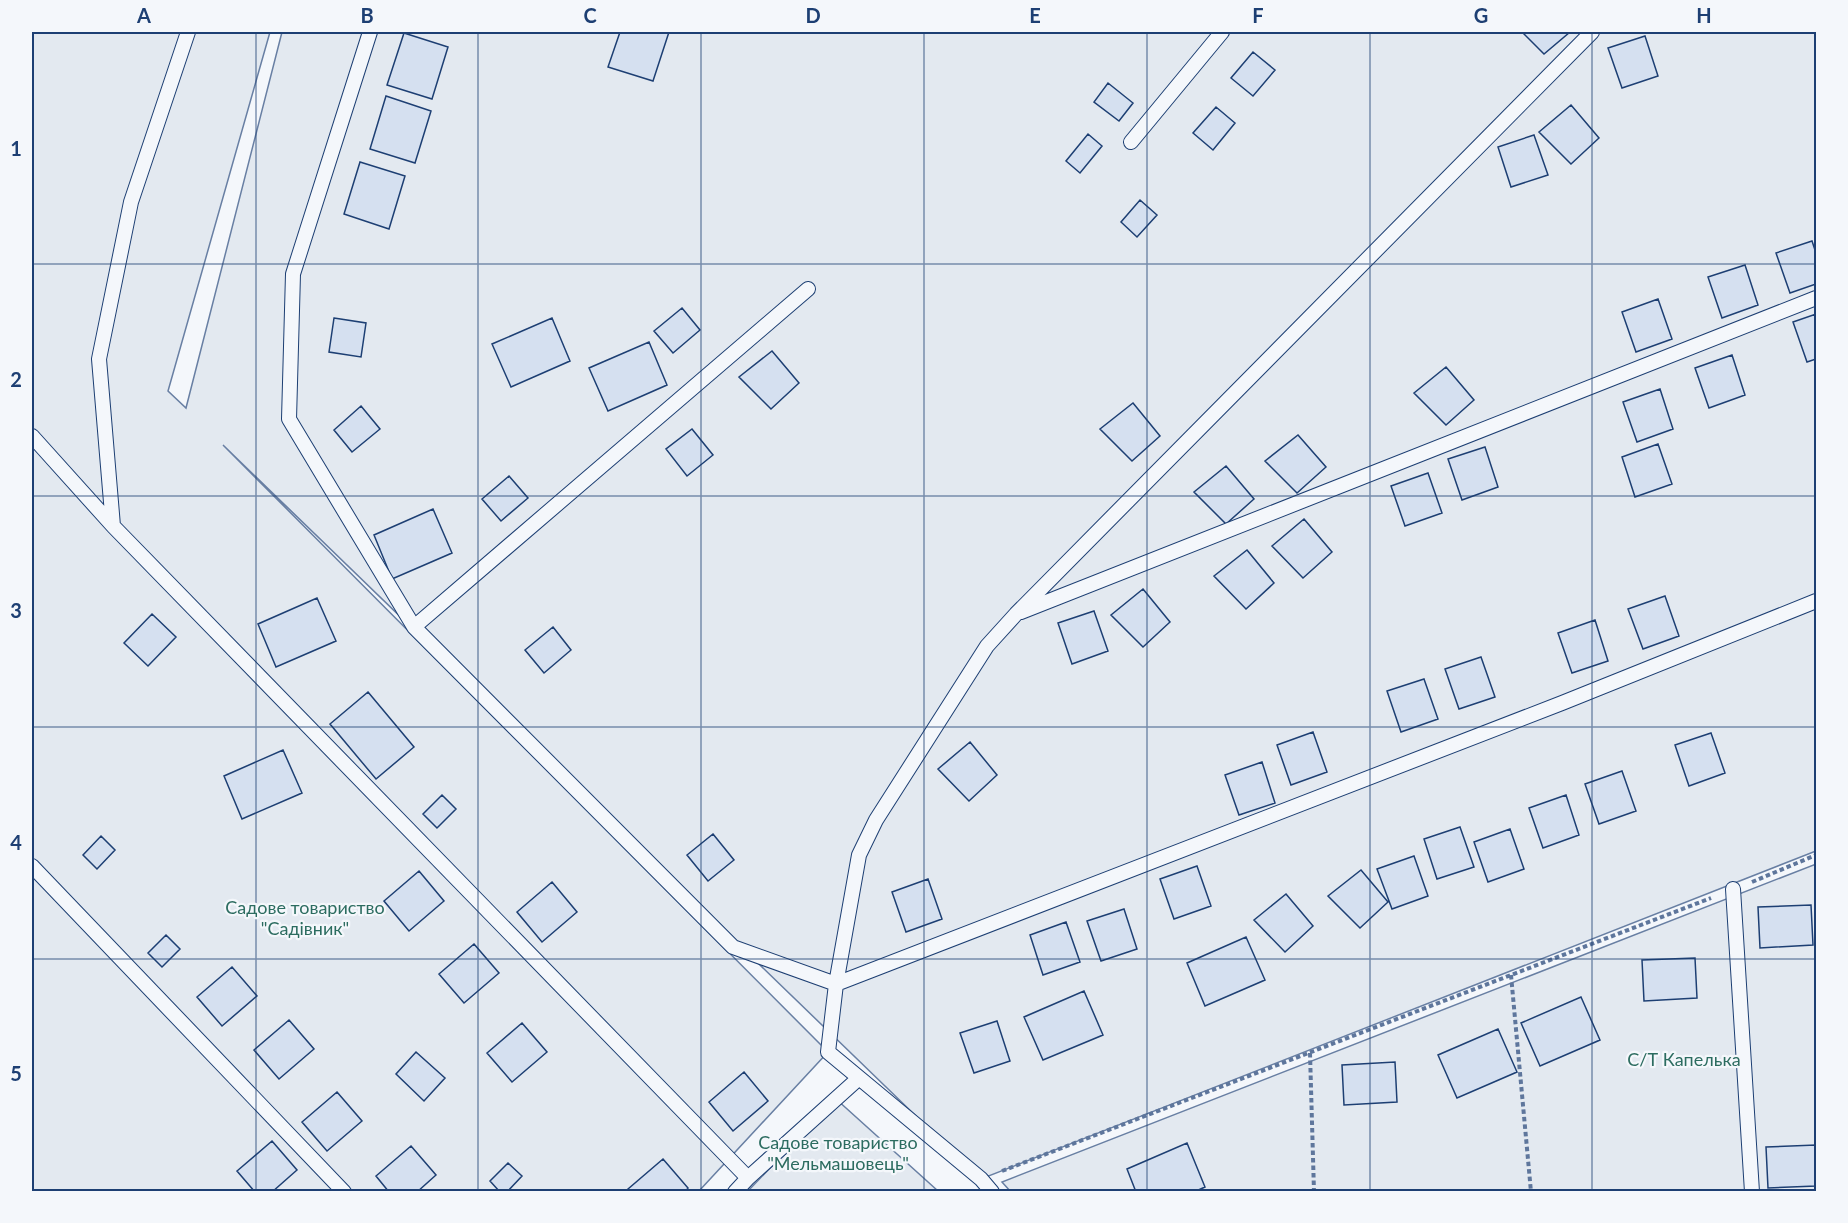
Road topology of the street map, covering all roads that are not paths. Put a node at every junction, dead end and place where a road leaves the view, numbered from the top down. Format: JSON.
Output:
{"nodes":[{"id":1,"x":188,"y":32,"type":"edge"},
{"id":2,"x":370,"y":32,"type":"edge"},
{"id":3,"x":1222,"y":32,"type":"edge"},
{"id":4,"x":1592,"y":32,"type":"edge"},
{"id":5,"x":1131,"y":142,"type":"dead end"},
{"id":6,"x":808,"y":289,"type":"dead end"},
{"id":7,"x":1816,"y":298,"type":"edge"},
{"id":8,"x":32,"y":436,"type":"edge"},
{"id":9,"x":113,"y":526,"type":"junction"},
{"id":10,"x":1816,"y":601,"type":"edge"},
{"id":11,"x":1016,"y":614,"type":"junction"},
{"id":12,"x":414,"y":627,"type":"junction"},
{"id":13,"x":32,"y":866,"type":"edge"},
{"id":14,"x":1733,"y":890,"type":"road end"},
{"id":15,"x":836,"y":984,"type":"junction"},
{"id":16,"x":859,"y":1078,"type":"junction"},
{"id":17,"x":747,"y":1178,"type":"junction"},
{"id":18,"x":344,"y":1191,"type":"edge"},
{"id":19,"x":735,"y":1191,"type":"edge"},
{"id":20,"x":992,"y":1191,"type":"edge"},
{"id":21,"x":1752,"y":1191,"type":"edge"}],
"edges":[{"from":1,"to":9,"type":"lane"},
{"from":2,"to":12,"type":"lane"},
{"from":3,"to":5,"type":"lane"},
{"from":4,"to":11,"type":"lane"},
{"from":6,"to":12,"type":"lane"},
{"from":7,"to":11,"type":"lane"},
{"from":8,"to":9,"type":"lane"},
{"from":9,"to":17,"type":"lane"},
{"from":10,"to":15,"type":"lane"},
{"from":11,"to":15,"type":"lane"},
{"from":12,"to":15,"type":"lane"},
{"from":13,"to":18,"type":"lane"},
{"from":14,"to":21,"type":"lane"},
{"from":15,"to":16,"type":"lane"},
{"from":16,"to":17,"type":"lane"},
{"from":16,"to":20,"type":"lane"},
{"from":17,"to":19,"type":"lane"}]}
